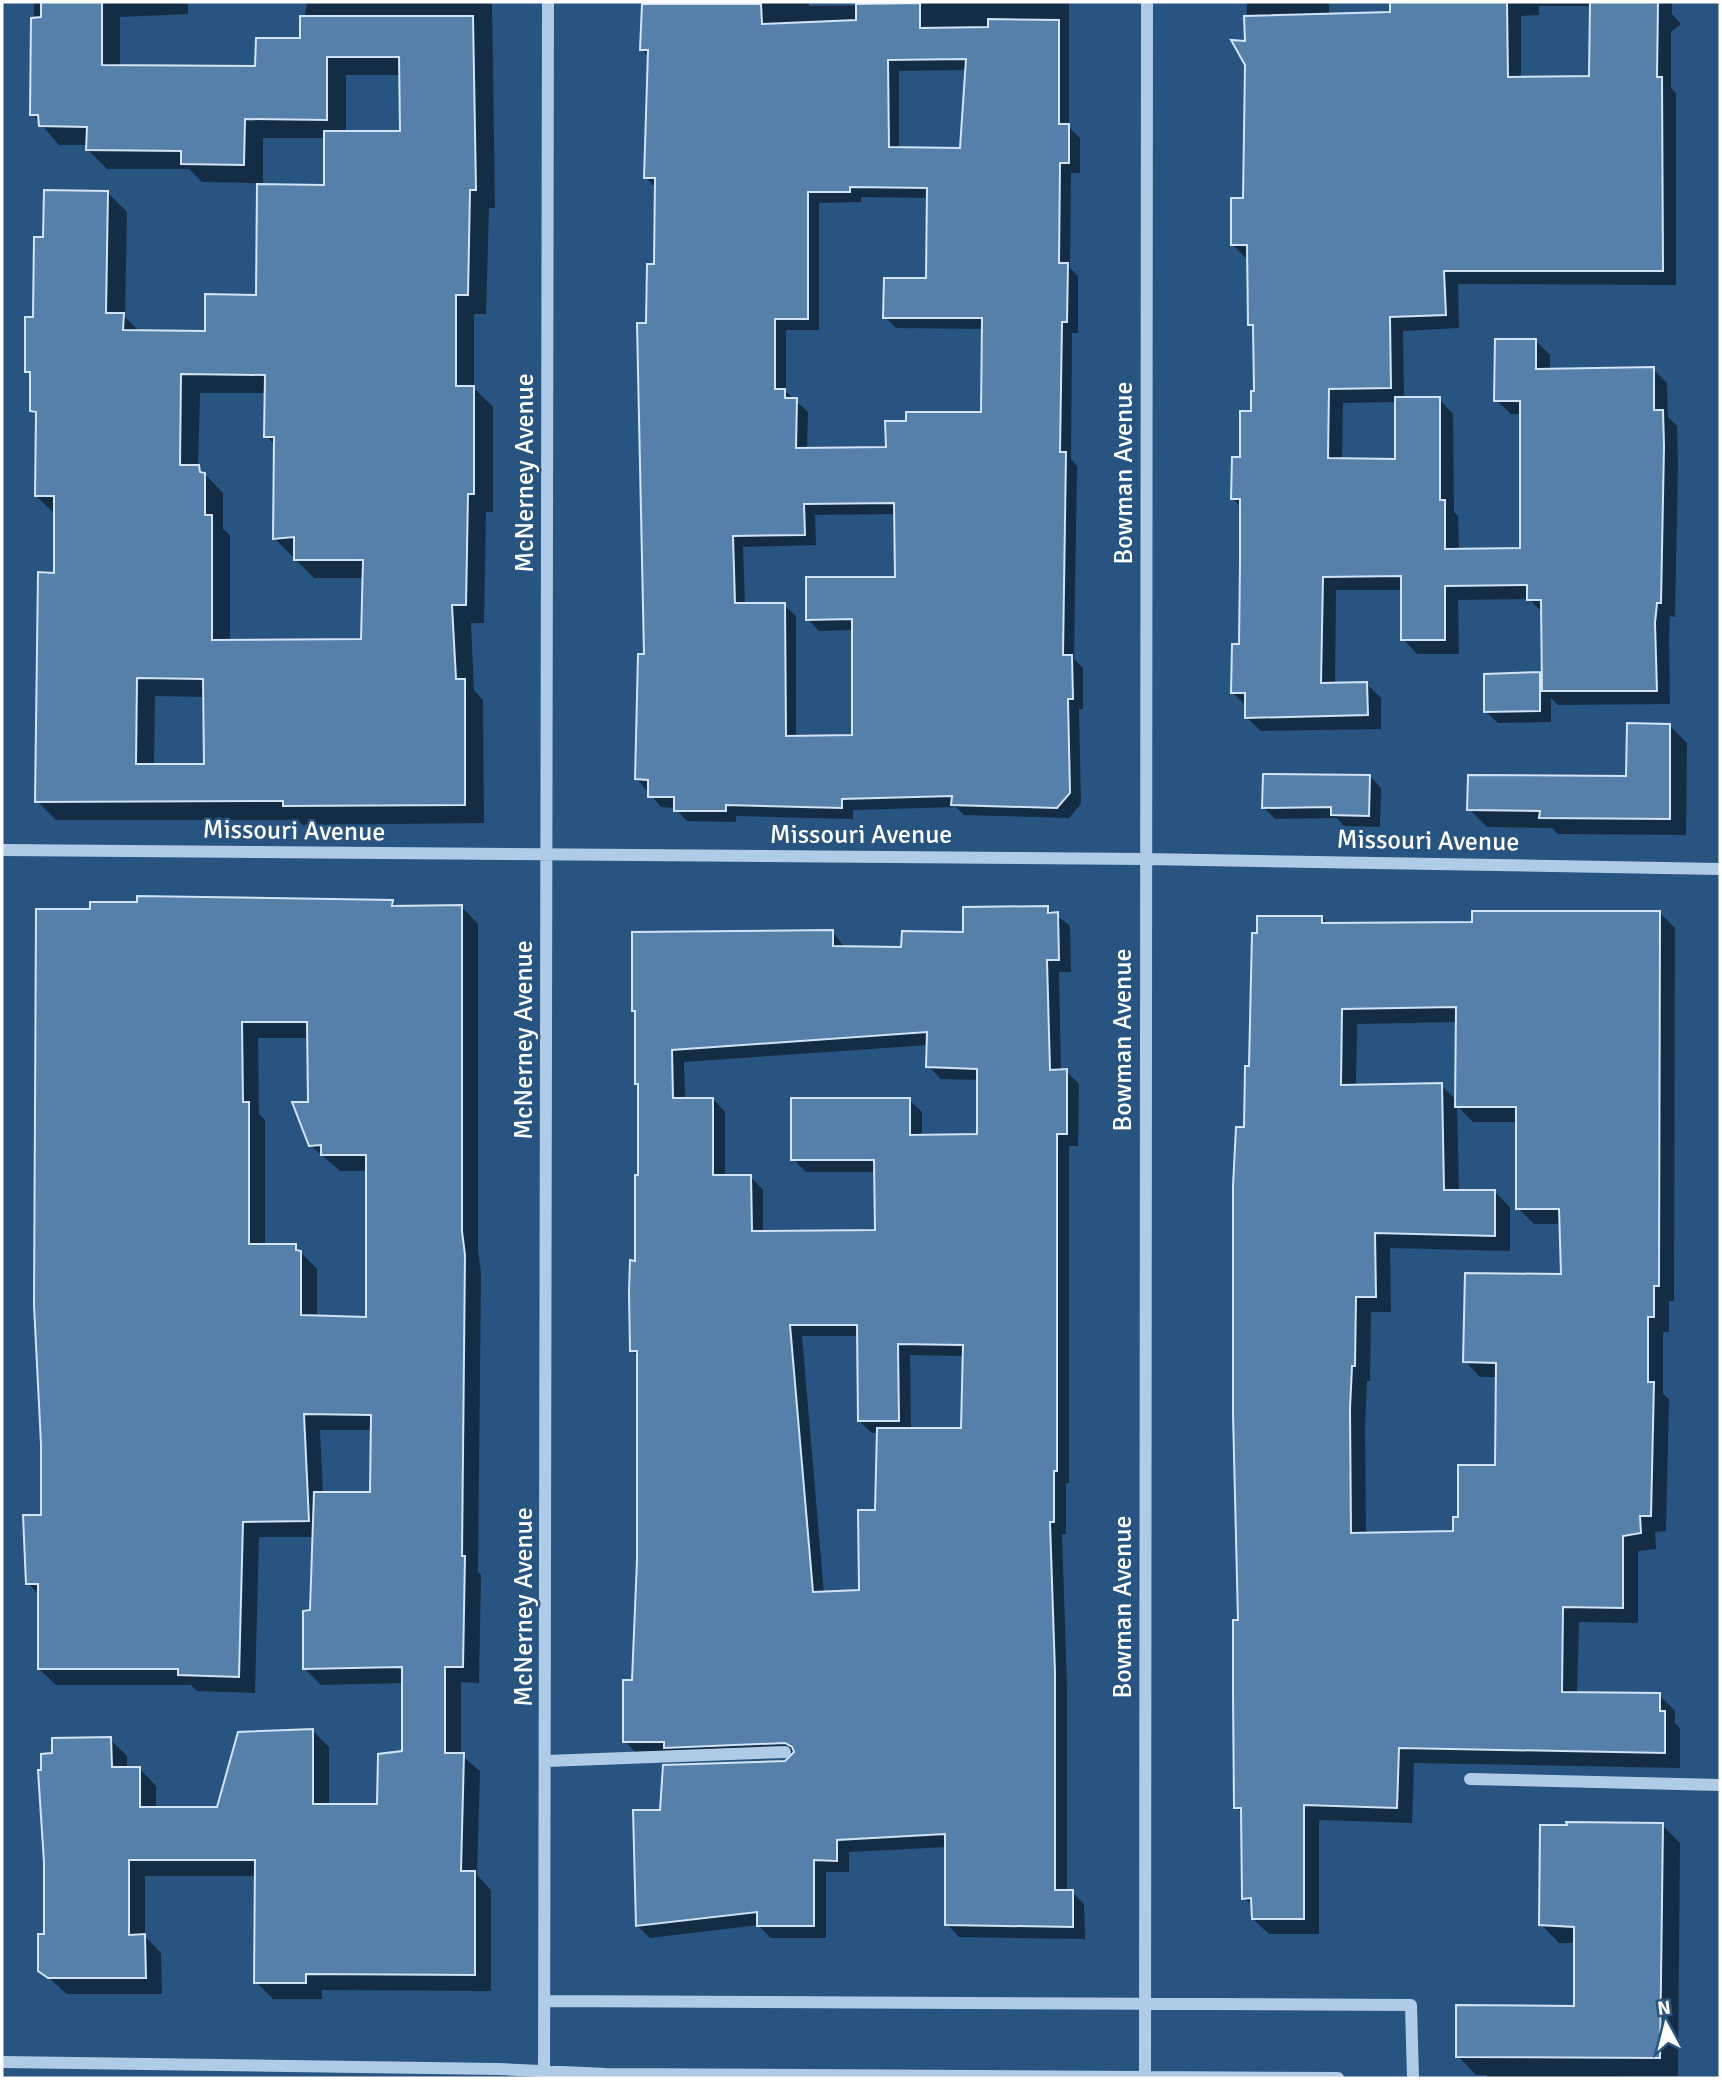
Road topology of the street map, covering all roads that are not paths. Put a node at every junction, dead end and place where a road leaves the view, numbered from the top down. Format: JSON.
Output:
{"nodes":[{"id":1,"x":548,"y":2,"type":"edge"},
{"id":2,"x":1147,"y":2,"type":"edge"},
{"id":3,"x":2,"y":850,"type":"edge"},
{"id":4,"x":547,"y":857,"type":"junction"},
{"id":5,"x":1146,"y":859,"type":"junction"},
{"id":6,"x":1720,"y":869,"type":"edge"},
{"id":7,"x":785,"y":1752,"type":"dead end"},
{"id":8,"x":547,"y":1761,"type":"junction"},
{"id":9,"x":1470,"y":1779,"type":"dead end"},
{"id":10,"x":1720,"y":1785,"type":"edge"},
{"id":11,"x":545,"y":2001,"type":"junction"},
{"id":12,"x":1145,"y":2003,"type":"junction"},
{"id":13,"x":2,"y":2062,"type":"edge"},
{"id":14,"x":359,"y":2073,"type":"edge"},
{"id":15,"x":544,"y":2074,"type":"edge"},
{"id":16,"x":1145,"y":2077,"type":"edge"},
{"id":17,"x":1338,"y":2078,"type":"edge"},
{"id":18,"x":1413,"y":2078,"type":"edge"}],
"edges":[{"from":1,"to":4,"type":"street","name":"McNerney Avenue"},
{"from":2,"to":5,"type":"street","name":"Bowman Avenue"},
{"from":3,"to":4,"type":"street","name":"Missouri Avenue"},
{"from":4,"to":5,"type":"street","name":"Missouri Avenue"},
{"from":4,"to":8,"type":"street","name":"McNerney Avenue"},
{"from":5,"to":6,"type":"street","name":"Missouri Avenue"},
{"from":5,"to":12,"type":"street","name":"Bowman Avenue"},
{"from":7,"to":8,"type":"street"},
{"from":8,"to":11,"type":"street","name":"McNerney Avenue"},
{"from":9,"to":10,"type":"street"},
{"from":11,"to":12,"type":"street"},
{"from":11,"to":15,"type":"street","name":"McNerney Avenue"},
{"from":12,"to":16,"type":"street","name":"Bowman Avenue"},
{"from":12,"to":18,"type":"street"},
{"from":13,"to":14,"type":"street"},
{"from":14,"to":15,"type":"street"},
{"from":15,"to":16,"type":"street"},
{"from":16,"to":17,"type":"street"}]}
